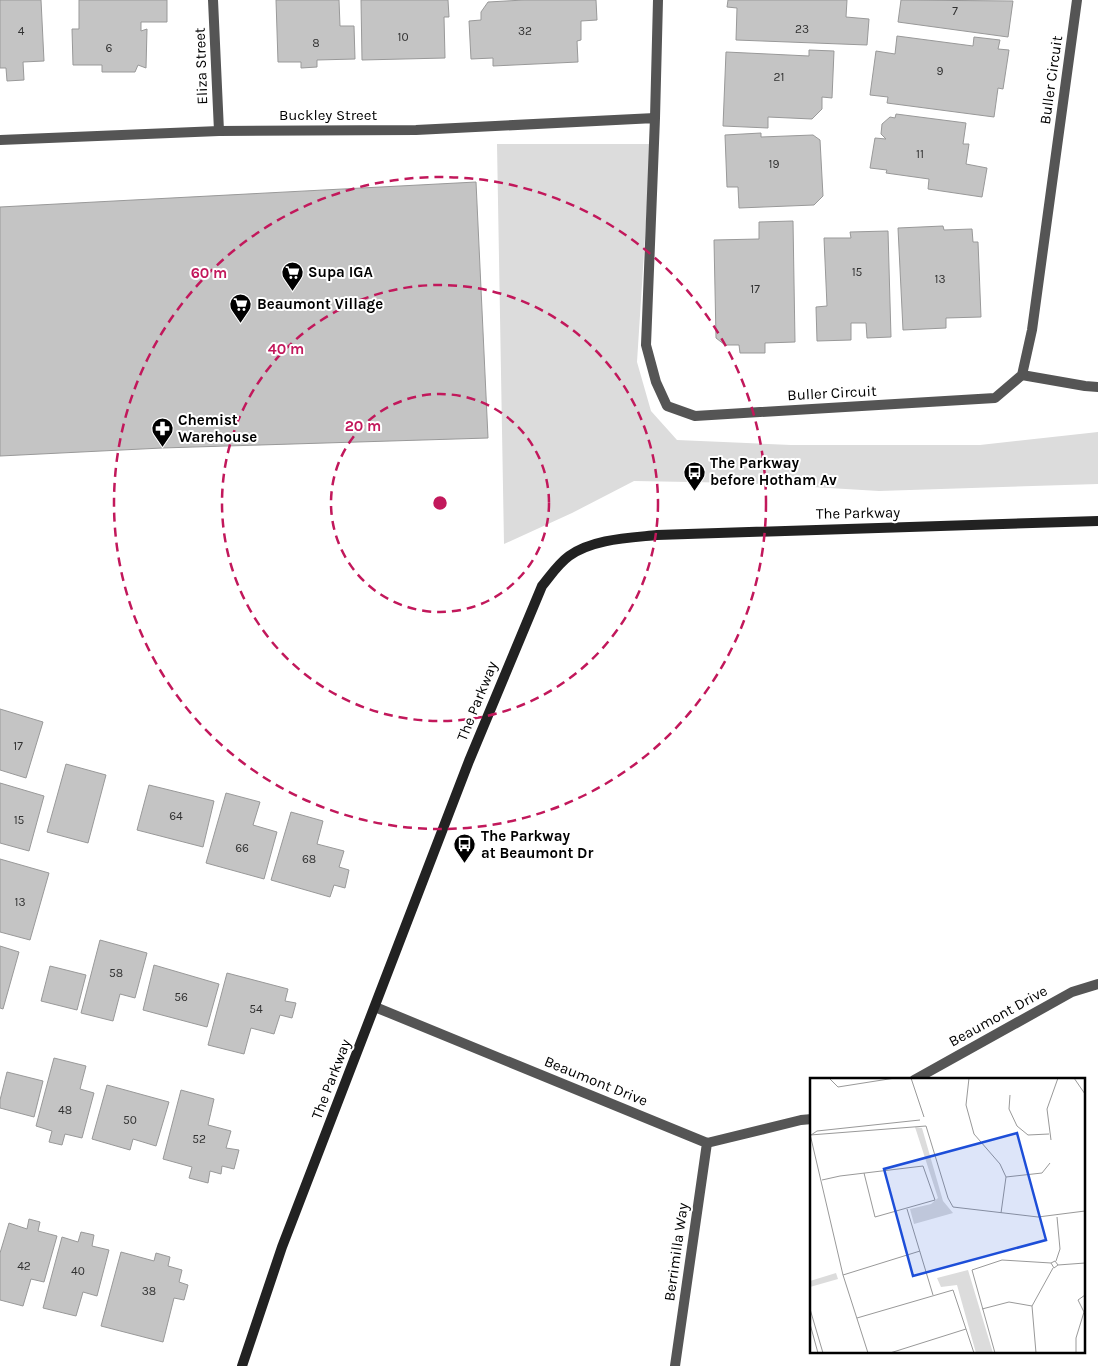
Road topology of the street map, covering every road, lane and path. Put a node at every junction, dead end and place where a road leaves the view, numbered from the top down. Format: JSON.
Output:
{"nodes":[{"id":1,"x":213,"y":0,"type":"edge"},
{"id":2,"x":658,"y":0,"type":"edge"},
{"id":3,"x":1077,"y":0,"type":"edge"},
{"id":4,"x":655,"y":118,"type":"junction"},
{"id":5,"x":219,"y":131,"type":"junction"},
{"id":6,"x":0,"y":140,"type":"edge"},
{"id":7,"x":1022,"y":376,"type":"junction"},
{"id":8,"x":1098,"y":387,"type":"edge"},
{"id":9,"x":1098,"y":521,"type":"edge"},
{"id":10,"x":1098,"y":984,"type":"edge"},
{"id":11,"x":375,"y":1007,"type":"junction"},
{"id":12,"x":918,"y":1078,"type":"edge"},
{"id":13,"x":810,"y":1119,"type":"edge"},
{"id":14,"x":707,"y":1143,"type":"junction"},
{"id":15,"x":242,"y":1366,"type":"edge"},
{"id":16,"x":675,"y":1366,"type":"edge"}],
"edges":[{"from":1,"to":5,"type":"street","name":"Eliza Street"},
{"from":2,"to":4,"type":"street","name":"Buller Circuit"},
{"from":3,"to":7,"type":"street","name":"Buller Circuit"},
{"from":4,"to":5,"type":"street","name":"Buckley Street"},
{"from":4,"to":7,"type":"street","name":"Buller Circuit"},
{"from":5,"to":6,"type":"street","name":"Buckley Street"},
{"from":7,"to":8,"type":"street"},
{"from":9,"to":11,"type":"street","name":"The Parkway"},
{"from":10,"to":12,"type":"street","name":"Beaumont Drive"},
{"from":11,"to":14,"type":"street","name":"Beaumont Drive"},
{"from":11,"to":15,"type":"street","name":"The Parkway"},
{"from":13,"to":14,"type":"street"},
{"from":14,"to":16,"type":"street","name":"Berrimilla Way"}]}
